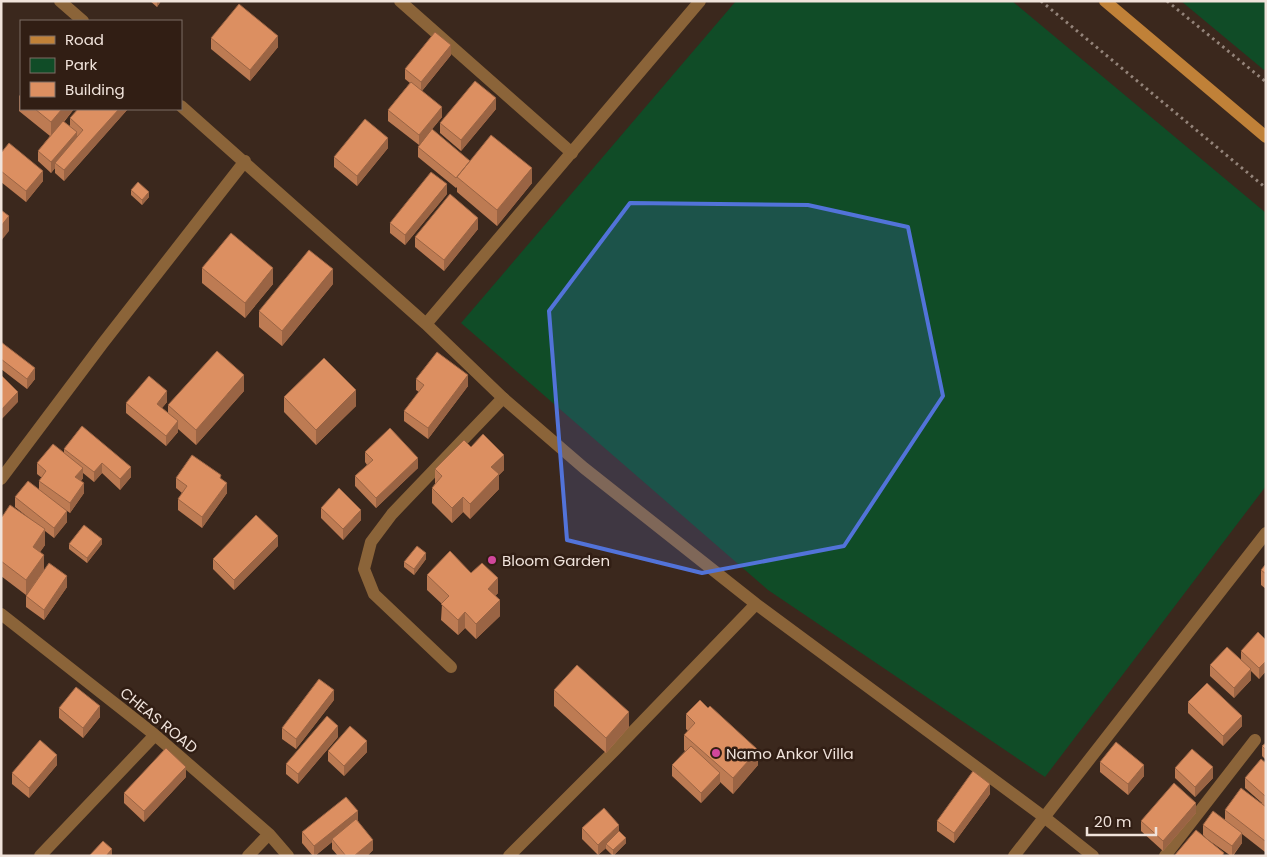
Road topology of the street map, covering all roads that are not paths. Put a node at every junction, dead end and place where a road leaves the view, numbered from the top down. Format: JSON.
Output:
{"nodes":[{"id":1,"x":60,"y":1,"type":"edge"},
{"id":2,"x":400,"y":1,"type":"edge"},
{"id":3,"x":700,"y":1,"type":"edge"},
{"id":4,"x":1106,"y":1,"type":"edge"},
{"id":5,"x":82,"y":20,"type":"edge"},
{"id":6,"x":182,"y":107,"type":"edge"},
{"id":7,"x":1266,"y":137,"type":"edge"},
{"id":8,"x":572,"y":153,"type":"junction"},
{"id":9,"x":245,"y":162,"type":"junction"},
{"id":10,"x":426,"y":324,"type":"junction"},
{"id":11,"x":503,"y":398,"type":"junction"},
{"id":12,"x":1,"y":480,"type":"edge"},
{"id":13,"x":1266,"y":533,"type":"edge"},
{"id":14,"x":756,"y":604,"type":"junction"},
{"id":15,"x":1,"y":614,"type":"edge"},
{"id":16,"x":451,"y":667,"type":"dead end"},
{"id":17,"x":155,"y":735,"type":"junction"},
{"id":18,"x":1255,"y":740,"type":"dead end"},
{"id":19,"x":1044,"y":817,"type":"junction"},
{"id":20,"x":269,"y":834,"type":"junction"},
{"id":21,"x":40,"y":856,"type":"edge"},
{"id":22,"x":248,"y":856,"type":"edge"},
{"id":23,"x":288,"y":856,"type":"edge"},
{"id":24,"x":509,"y":856,"type":"edge"},
{"id":25,"x":1014,"y":856,"type":"edge"},
{"id":26,"x":1093,"y":856,"type":"edge"},
{"id":27,"x":1165,"y":856,"type":"edge"}],
"edges":[{"from":1,"to":5,"type":"street"},
{"from":2,"to":8,"type":"street"},
{"from":3,"to":8,"type":"street"},
{"from":4,"to":7,"type":"street"},
{"from":6,"to":9,"type":"street"},
{"from":8,"to":10,"type":"street"},
{"from":9,"to":10,"type":"street"},
{"from":9,"to":12,"type":"street"},
{"from":10,"to":11,"type":"street"},
{"from":11,"to":14,"type":"street"},
{"from":11,"to":16,"type":"street"},
{"from":13,"to":19,"type":"street"},
{"from":14,"to":19,"type":"street"},
{"from":14,"to":24,"type":"street"},
{"from":15,"to":17,"type":"street","name":"CHEAS ROAD"},
{"from":17,"to":20,"type":"street","name":"CHEAS ROAD"},
{"from":17,"to":21,"type":"street"},
{"from":18,"to":27,"type":"street"},
{"from":19,"to":25,"type":"street"},
{"from":19,"to":26,"type":"street"},
{"from":20,"to":22,"type":"street"},
{"from":20,"to":23,"type":"street","name":"CHEAS ROAD"}]}
